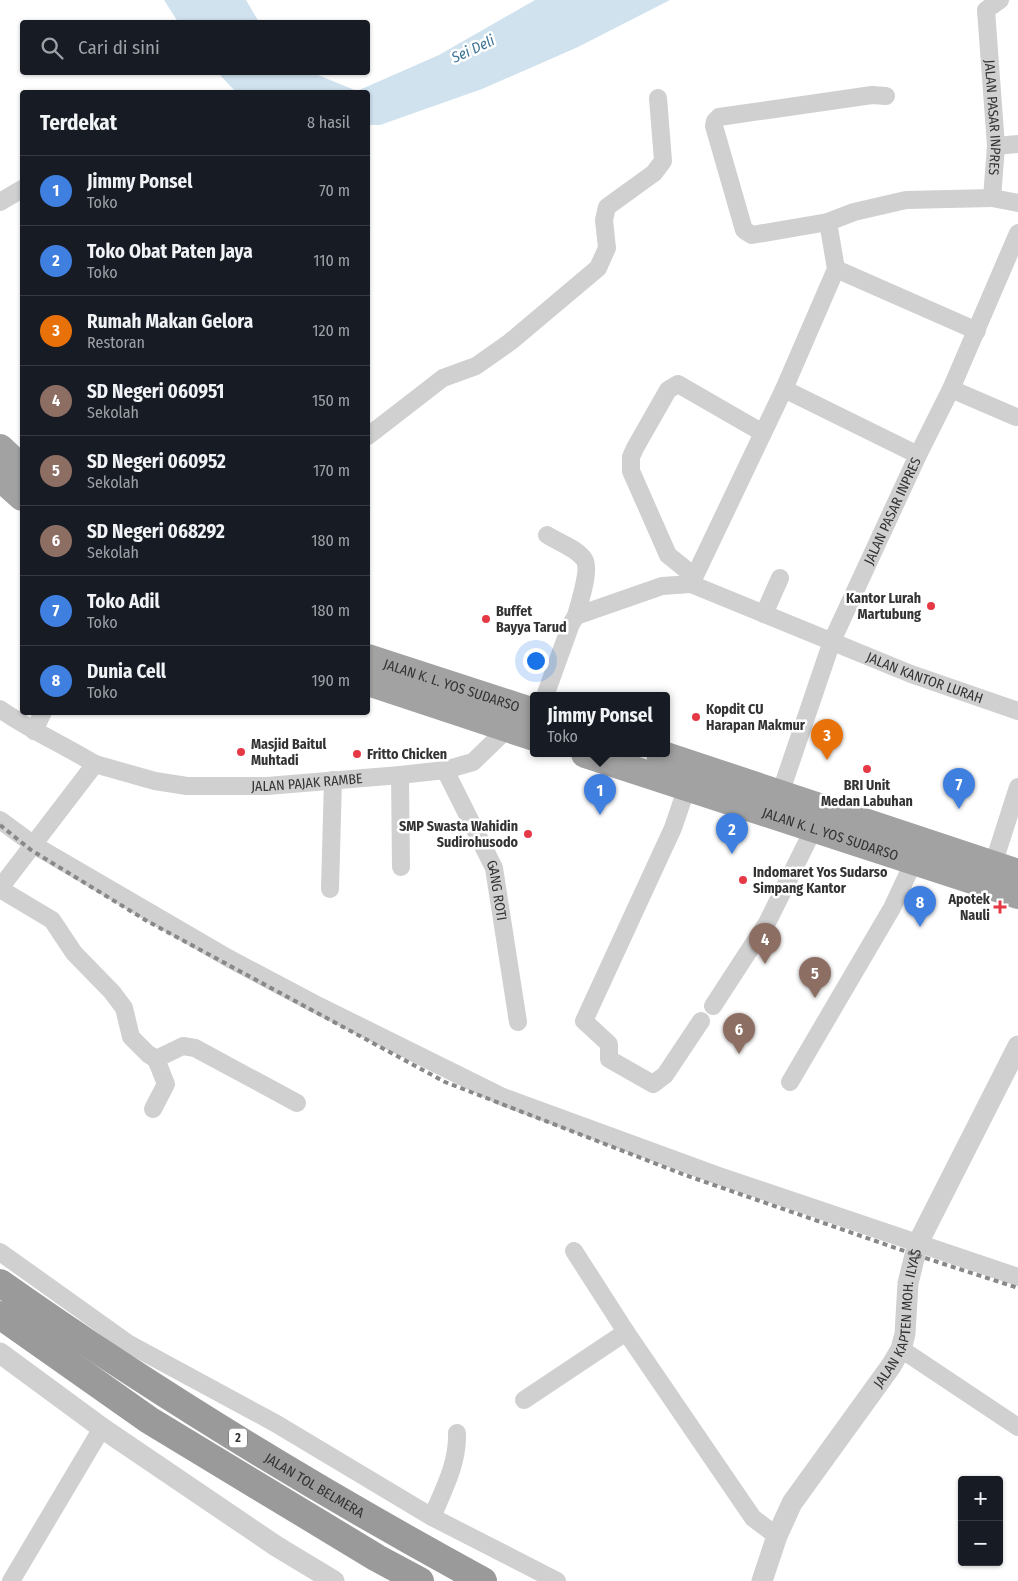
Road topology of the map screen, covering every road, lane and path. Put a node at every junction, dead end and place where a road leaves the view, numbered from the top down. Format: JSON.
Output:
{"nodes":[{"id":1,"x":993,"y":5,"type":"edge"},
{"id":2,"x":886,"y":96,"type":"dead end"},
{"id":3,"x":658,"y":98,"type":"dead end"},
{"id":4,"x":1018,"y":144,"type":"edge"},
{"id":5,"x":996,"y":146,"type":"junction"},
{"id":6,"x":20,"y":190,"type":"edge"},
{"id":7,"x":992,"y":198,"type":"junction"},
{"id":8,"x":0,"y":202,"type":"edge"},
{"id":9,"x":1018,"y":203,"type":"edge"},
{"id":10,"x":828,"y":222,"type":"junction"},
{"id":11,"x":1018,"y":233,"type":"edge"},
{"id":12,"x":836,"y":269,"type":"junction"},
{"id":13,"x":977,"y":331,"type":"junction"},
{"id":14,"x":784,"y":388,"type":"junction"},
{"id":15,"x":951,"y":389,"type":"junction"},
{"id":16,"x":1016,"y":417,"type":"dead end"},
{"id":17,"x":763,"y":433,"type":"junction"},
{"id":18,"x":370,"y":434,"type":"edge"},
{"id":19,"x":0,"y":448,"type":"edge"},
{"id":20,"x":918,"y":455,"type":"junction"},
{"id":21,"x":20,"y":467,"type":"edge"},
{"id":22,"x":0,"y":477,"type":"edge"},
{"id":23,"x":20,"y":496,"type":"edge"},
{"id":24,"x":547,"y":535,"type":"dead end"},
{"id":25,"x":780,"y":578,"type":"dead end"},
{"id":26,"x":693,"y":580,"type":"junction"},
{"id":27,"x":764,"y":614,"type":"junction"},
{"id":28,"x":576,"y":616,"type":"junction"},
{"id":29,"x":832,"y":641,"type":"junction"},
{"id":30,"x":370,"y":659,"type":"edge"},
{"id":31,"x":370,"y":683,"type":"edge"},
{"id":32,"x":547,"y":692,"type":"edge"},
{"id":33,"x":1016,"y":704,"type":"edge"},
{"id":34,"x":0,"y":709,"type":"edge"},
{"id":35,"x":42,"y":715,"type":"edge"},
{"id":36,"x":526,"y":725,"type":"edge"},
{"id":37,"x":34,"y":731,"type":"junction"},
{"id":38,"x":599,"y":757,"type":"edge"},
{"id":39,"x":664,"y":757,"type":"edge"},
{"id":40,"x":95,"y":764,"type":"junction"},
{"id":41,"x":445,"y":770,"type":"junction"},
{"id":42,"x":400,"y":775,"type":"junction"},
{"id":43,"x":690,"y":776,"type":"junction"},
{"id":44,"x":333,"y":780,"type":"junction"},
{"id":45,"x":1018,"y":787,"type":"edge"},
{"id":46,"x":780,"y":794,"type":"junction"},
{"id":47,"x":0,"y":820,"type":"edge"},
{"id":48,"x":814,"y":828,"type":"junction"},
{"id":49,"x":34,"y":845,"type":"junction"},
{"id":50,"x":914,"y":861,"type":"junction"},
{"id":51,"x":401,"y":867,"type":"dead end"},
{"id":52,"x":989,"y":869,"type":"edge"},
{"id":53,"x":0,"y":888,"type":"edge"},
{"id":54,"x":330,"y":889,"type":"dead end"},
{"id":55,"x":1018,"y":894,"type":"edge"},
{"id":56,"x":713,"y":1006,"type":"dead end"},
{"id":57,"x":701,"y":1021,"type":"dead end"},
{"id":58,"x":518,"y":1022,"type":"dead end"},
{"id":59,"x":1018,"y":1046,"type":"edge"},
{"id":60,"x":156,"y":1059,"type":"junction"},
{"id":61,"x":790,"y":1082,"type":"dead end"},
{"id":62,"x":296,"y":1102,"type":"dead end"},
{"id":63,"x":153,"y":1109,"type":"dead end"},
{"id":64,"x":918,"y":1243,"type":"junction"},
{"id":65,"x":574,"y":1251,"type":"dead end"},
{"id":66,"x":0,"y":1252,"type":"edge"},
{"id":67,"x":1018,"y":1277,"type":"edge"},
{"id":68,"x":0,"y":1283,"type":"edge"},
{"id":69,"x":0,"y":1315,"type":"edge"},
{"id":70,"x":626,"y":1332,"type":"junction"},
{"id":71,"x":901,"y":1349,"type":"junction"},
{"id":72,"x":0,"y":1353,"type":"edge"},
{"id":73,"x":524,"y":1400,"type":"dead end"},
{"id":74,"x":102,"y":1428,"type":"junction"},
{"id":75,"x":1018,"y":1428,"type":"edge"},
{"id":76,"x":457,"y":1433,"type":"dead end"},
{"id":77,"x":432,"y":1517,"type":"junction"},
{"id":78,"x":777,"y":1536,"type":"junction"},
{"id":79,"x":11,"y":1581,"type":"edge"},
{"id":80,"x":334,"y":1581,"type":"edge"},
{"id":81,"x":420,"y":1581,"type":"edge"},
{"id":82,"x":483,"y":1581,"type":"edge"},
{"id":83,"x":557,"y":1581,"type":"edge"},
{"id":84,"x":762,"y":1581,"type":"edge"}],
"edges":[{"from":1,"to":5,"type":"street","name":"JALAN PASAR INPRES"},
{"from":2,"to":10,"type":"street"},
{"from":3,"to":18,"type":"street"},
{"from":4,"to":5,"type":"street"},
{"from":5,"to":7,"type":"street","name":"JALAN PASAR INPRES"},
{"from":6,"to":8,"type":"street"},
{"from":7,"to":9,"type":"street"},
{"from":7,"to":10,"type":"street"},
{"from":10,"to":12,"type":"street"},
{"from":11,"to":13,"type":"street","name":"JALAN PASAR INPRES"},
{"from":12,"to":13,"type":"street"},
{"from":12,"to":14,"type":"street"},
{"from":13,"to":15,"type":"street","name":"JALAN PASAR INPRES"},
{"from":14,"to":17,"type":"street"},
{"from":14,"to":20,"type":"street"},
{"from":15,"to":16,"type":"street"},
{"from":15,"to":20,"type":"street","name":"JALAN PASAR INPRES"},
{"from":17,"to":26,"type":"street"},
{"from":17,"to":26,"type":"street"},
{"from":19,"to":21,"type":"highway"},
{"from":20,"to":29,"type":"street","name":"JALAN PASAR INPRES"},
{"from":22,"to":23,"type":"highway"},
{"from":24,"to":28,"type":"street"},
{"from":25,"to":27,"type":"street"},
{"from":26,"to":27,"type":"street","name":"JALAN KANTOR LURAH"},
{"from":26,"to":28,"type":"street"},
{"from":27,"to":29,"type":"street","name":"JALAN KANTOR LURAH"},
{"from":28,"to":32,"type":"street"},
{"from":29,"to":33,"type":"street","name":"JALAN KANTOR LURAH"},
{"from":29,"to":46,"type":"street","name":"JALAN PASAR INPRES"},
{"from":30,"to":36,"type":"highway","name":"JALAN K. L. YOS SUDARSO"},
{"from":31,"to":36,"type":"highway","name":"JALAN K. L. YOS SUDARSO"},
{"from":34,"to":37,"type":"street","name":"JALAN PAJAK RAMBE"},
{"from":35,"to":37,"type":"street"},
{"from":36,"to":41,"type":"street","name":"JALAN PAJAK RAMBE"},
{"from":37,"to":40,"type":"street","name":"JALAN PAJAK RAMBE"},
{"from":38,"to":43,"type":"highway","name":"JALAN K. L. YOS SUDARSO"},
{"from":39,"to":43,"type":"highway","name":"JALAN K. L. YOS SUDARSO"},
{"from":40,"to":44,"type":"street","name":"JALAN PAJAK RAMBE"},
{"from":40,"to":49,"type":"street"},
{"from":41,"to":42,"type":"street","name":"JALAN PAJAK RAMBE"},
{"from":41,"to":58,"type":"street","name":"GANG ROTI"},
{"from":42,"to":44,"type":"street","name":"JALAN PAJAK RAMBE"},
{"from":42,"to":51,"type":"street"},
{"from":43,"to":46,"type":"highway","name":"JALAN K. L. YOS SUDARSO"},
{"from":43,"to":48,"type":"highway","name":"JALAN K. L. YOS SUDARSO"},
{"from":43,"to":57,"type":"street"},
{"from":44,"to":54,"type":"street"},
{"from":45,"to":52,"type":"street"},
{"from":46,"to":52,"type":"highway","name":"JALAN K. L. YOS SUDARSO"},
{"from":47,"to":49,"type":"street"},
{"from":48,"to":50,"type":"highway","name":"JALAN K. L. YOS SUDARSO"},
{"from":48,"to":56,"type":"street"},
{"from":49,"to":53,"type":"street"},
{"from":49,"to":64,"type":"street"},
{"from":50,"to":52,"type":"highway","name":"JALAN K. L. YOS SUDARSO"},
{"from":50,"to":61,"type":"street"},
{"from":52,"to":55,"type":"highway","name":"JALAN K. L. YOS SUDARSO"},
{"from":53,"to":60,"type":"street"},
{"from":59,"to":64,"type":"street","name":"JALAN KAPTEN MOH. ILYAS"},
{"from":60,"to":62,"type":"street"},
{"from":60,"to":63,"type":"street"},
{"from":64,"to":67,"type":"street"},
{"from":64,"to":71,"type":"street","name":"JALAN KAPTEN MOH. ILYAS"},
{"from":65,"to":70,"type":"street"},
{"from":66,"to":77,"type":"street"},
{"from":68,"to":82,"type":"highway","name":"JALAN TOL BELMERA","number":"2"},
{"from":69,"to":81,"type":"highway","number":"2"},
{"from":70,"to":73,"type":"street"},
{"from":70,"to":78,"type":"street"},
{"from":71,"to":75,"type":"street"},
{"from":71,"to":78,"type":"street","name":"JALAN KAPTEN MOH. ILYAS"},
{"from":72,"to":74,"type":"street"},
{"from":74,"to":79,"type":"street"},
{"from":74,"to":80,"type":"street"},
{"from":76,"to":77,"type":"street"},
{"from":77,"to":83,"type":"street"},
{"from":78,"to":84,"type":"street","name":"JALAN KAPTEN MOH. ILYAS"}]}
